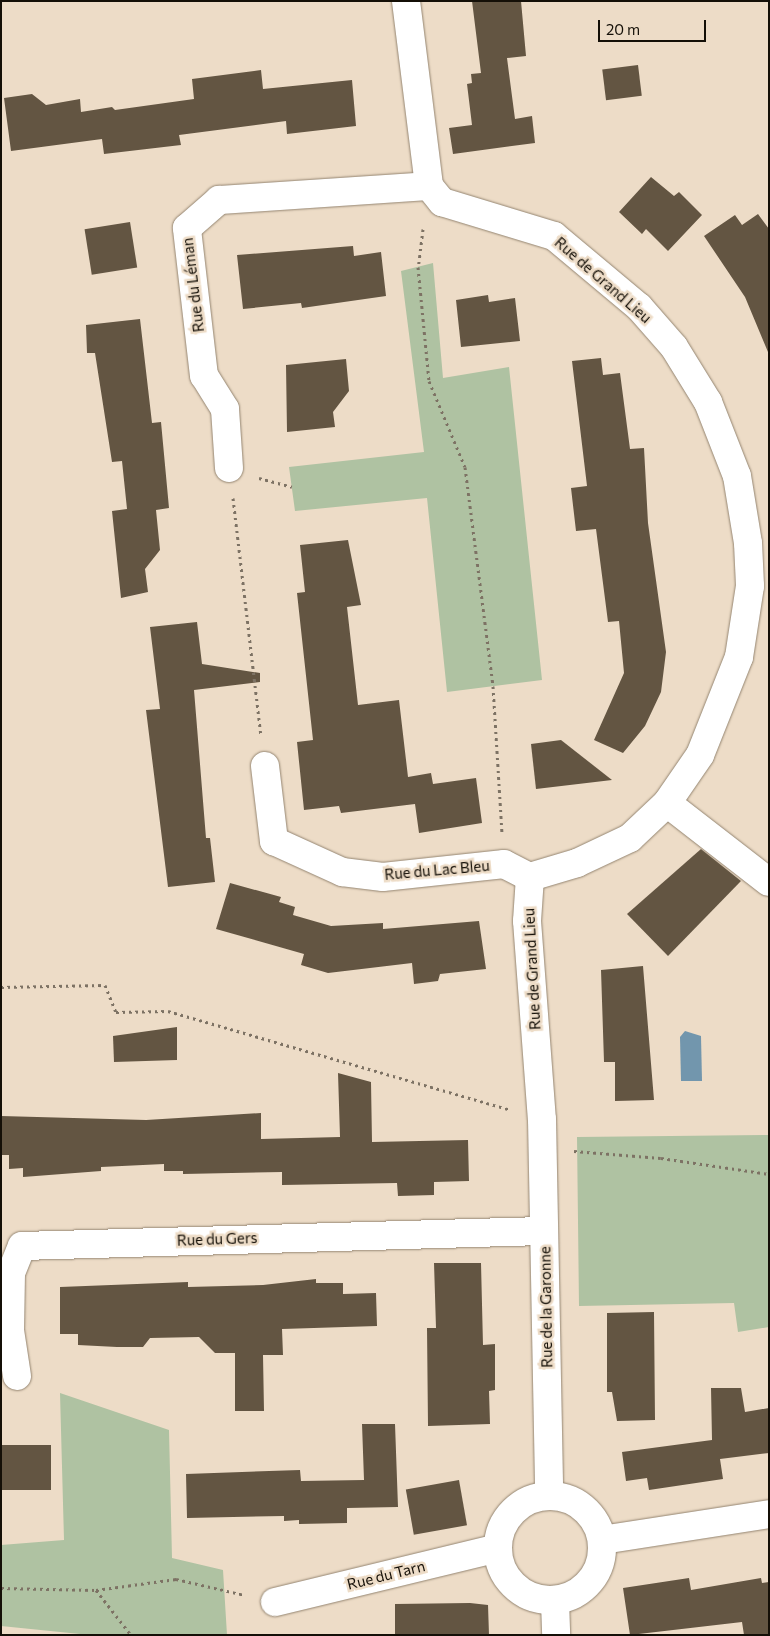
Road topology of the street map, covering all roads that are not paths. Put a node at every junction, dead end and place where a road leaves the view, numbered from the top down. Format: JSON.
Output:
{"nodes":[{"id":1,"x":406,"y":1,"type":"edge"},
{"id":2,"x":429,"y":186,"type":"junction"},
{"id":3,"x":229,"y":468,"type":"road end"},
{"id":4,"x":265,"y":766,"type":"road end"},
{"id":5,"x":667,"y":803,"type":"junction"},
{"id":6,"x":530,"y":877,"type":"junction"},
{"id":7,"x":769,"y":882,"type":"edge"},
{"id":8,"x":542,"y":1119,"type":"joint"},
{"id":9,"x":544,"y":1230,"type":"junction"},
{"id":10,"x":17,"y":1376,"type":"dead end"},
{"id":11,"x":549,"y":1496,"type":"junction"},
{"id":12,"x":769,"y":1514,"type":"edge"},
{"id":13,"x":602,"y":1540,"type":"junction"},
{"id":14,"x":498,"y":1548,"type":"junction"},
{"id":15,"x":555,"y":1601,"type":"junction"},
{"id":16,"x":275,"y":1602,"type":"road end"},
{"id":17,"x":556,"y":1635,"type":"edge"}],
"edges":[{"from":1,"to":2,"type":"street"},
{"from":2,"to":3,"type":"street","name":"Rue du Léman"},
{"from":2,"to":5,"type":"street","name":"Rue de Grand Lieu"},
{"from":4,"to":6,"type":"street","name":"Rue du Lac Bleu"},
{"from":5,"to":6,"type":"street","name":"Rue de Grand Lieu"},
{"from":5,"to":7,"type":"street"},
{"from":6,"to":8,"type":"street","name":"Rue de Grand Lieu"},
{"from":8,"to":9,"type":"street","name":"Rue de la Garonne"},
{"from":9,"to":10,"type":"street","name":"Rue du Gers"},
{"from":9,"to":11,"type":"street","name":"Rue de la Garonne"},
{"from":11,"to":13,"type":"street"},
{"from":11,"to":14,"type":"street"},
{"from":12,"to":13,"type":"street"},
{"from":13,"to":15,"type":"street"},
{"from":14,"to":15,"type":"street"},
{"from":14,"to":16,"type":"street","name":"Rue du Tarn"},
{"from":15,"to":17,"type":"street"}]}
